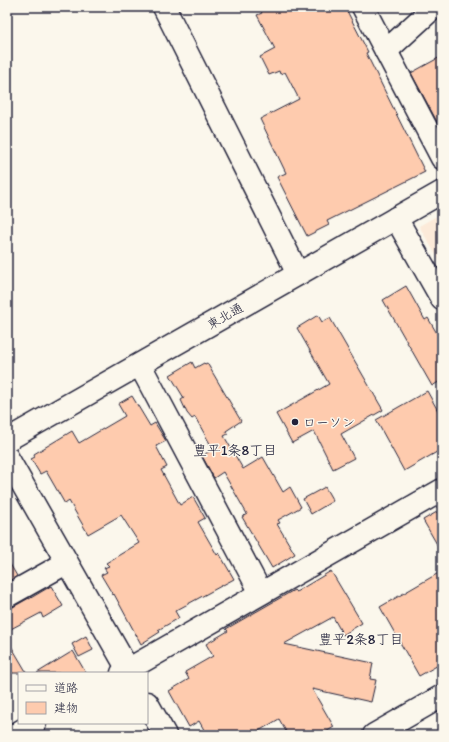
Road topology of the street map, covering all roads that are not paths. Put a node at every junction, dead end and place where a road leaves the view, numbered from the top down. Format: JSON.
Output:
{"nodes":[{"id":1,"x":164,"y":7,"type":"edge"},
{"id":2,"x":363,"y":7,"type":"edge"},
{"id":3,"x":434,"y":7,"type":"edge"},
{"id":4,"x":386,"y":51,"type":"junction"},
{"id":5,"x":442,"y":158,"type":"edge"},
{"id":6,"x":442,"y":192,"type":"edge"},
{"id":7,"x":396,"y":218,"type":"junction"},
{"id":8,"x":298,"y":274,"type":"junction"},
{"id":9,"x":442,"y":299,"type":"edge"},
{"id":10,"x":140,"y":365,"type":"junction"},
{"id":11,"x":7,"y":440,"type":"edge"},
{"id":12,"x":7,"y":457,"type":"edge"},
{"id":13,"x":442,"y":490,"type":"edge"},
{"id":14,"x":66,"y":563,"type":"junction"},
{"id":15,"x":261,"y":593,"type":"junction"},
{"id":16,"x":7,"y":596,"type":"edge"},
{"id":17,"x":127,"y":672,"type":"edge"},
{"id":18,"x":442,"y":696,"type":"edge"},
{"id":19,"x":148,"y":704,"type":"edge"},
{"id":20,"x":33,"y":724,"type":"edge"},
{"id":21,"x":14,"y":735,"type":"edge"},
{"id":22,"x":165,"y":735,"type":"edge"},
{"id":23,"x":374,"y":735,"type":"edge"}],
"edges":[{"from":1,"to":8,"type":"street"},
{"from":2,"to":4,"type":"street"},
{"from":3,"to":4,"type":"street"},
{"from":4,"to":5,"type":"street"},
{"from":6,"to":7,"type":"street","name":"東北通"},
{"from":7,"to":8,"type":"street","name":"東北通"},
{"from":7,"to":9,"type":"street"},
{"from":8,"to":10,"type":"street","name":"東北通"},
{"from":10,"to":11,"type":"street","name":"東北通"},
{"from":10,"to":15,"type":"street"},
{"from":12,"to":14,"type":"street"},
{"from":13,"to":15,"type":"street"},
{"from":14,"to":16,"type":"street"},
{"from":14,"to":17,"type":"street"},
{"from":15,"to":17,"type":"street"},
{"from":18,"to":23,"type":"street"},
{"from":19,"to":22,"type":"street"},
{"from":20,"to":21,"type":"street"}]}
